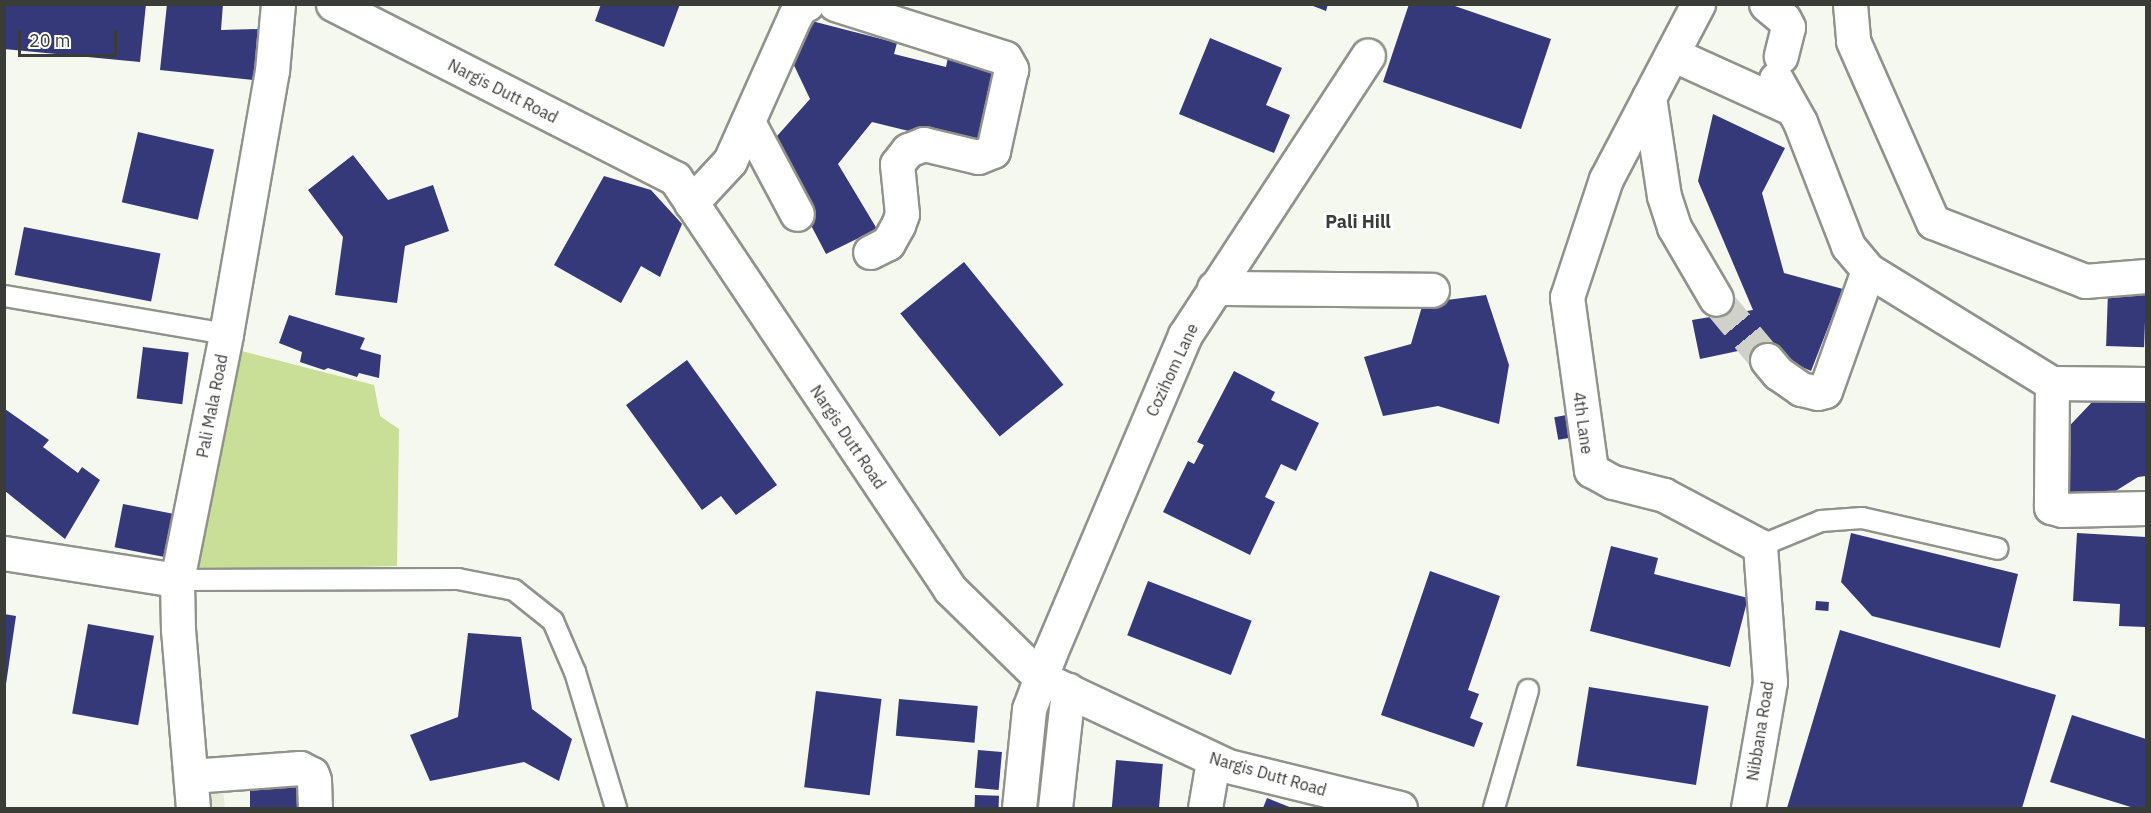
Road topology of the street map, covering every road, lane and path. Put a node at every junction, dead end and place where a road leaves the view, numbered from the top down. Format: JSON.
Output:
{"nodes":[{"id":1,"x":278,"y":4,"type":"edge"},
{"id":2,"x":333,"y":4,"type":"edge"},
{"id":3,"x":807,"y":4,"type":"edge"},
{"id":4,"x":835,"y":4,"type":"edge"},
{"id":5,"x":1698,"y":4,"type":"edge"},
{"id":6,"x":1766,"y":4,"type":"edge"},
{"id":7,"x":1850,"y":4,"type":"edge"},
{"id":8,"x":1368,"y":54,"type":"dead end"},
{"id":9,"x":1672,"y":54,"type":"junction"},
{"id":10,"x":1782,"y":81,"type":"junction"},
{"id":11,"x":1649,"y":97,"type":"junction"},
{"id":12,"x":748,"y":122,"type":"junction"},
{"id":13,"x":691,"y":203,"type":"junction"},
{"id":14,"x":797,"y":214,"type":"dead end"},
{"id":15,"x":870,"y":252,"type":"dead end"},
{"id":16,"x":1868,"y":270,"type":"junction"},
{"id":17,"x":2146,"y":276,"type":"edge"},
{"id":18,"x":1214,"y":288,"type":"junction"},
{"id":19,"x":1432,"y":290,"type":"dead end"},
{"id":20,"x":4,"y":296,"type":"edge"},
{"id":21,"x":1716,"y":300,"type":"tunnel mouth"},
{"id":22,"x":226,"y":334,"type":"junction"},
{"id":23,"x":1767,"y":360,"type":"tunnel mouth"},
{"id":24,"x":2052,"y":383,"type":"junction"},
{"id":25,"x":2146,"y":384,"type":"edge"},
{"id":26,"x":2146,"y":508,"type":"edge"},
{"id":27,"x":1760,"y":546,"type":"junction"},
{"id":28,"x":1998,"y":549,"type":"dead end"},
{"id":29,"x":4,"y":553,"type":"edge"},
{"id":30,"x":177,"y":580,"type":"junction"},
{"id":31,"x":1055,"y":684,"type":"junction"},
{"id":32,"x":1528,"y":690,"type":"dead end"},
{"id":33,"x":1221,"y":764,"type":"junction"},
{"id":34,"x":191,"y":776,"type":"junction"},
{"id":35,"x":193,"y":808,"type":"edge"},
{"id":36,"x":315,"y":808,"type":"edge"},
{"id":37,"x":616,"y":808,"type":"edge"},
{"id":38,"x":1018,"y":808,"type":"edge"},
{"id":39,"x":1055,"y":808,"type":"edge"},
{"id":40,"x":1205,"y":808,"type":"edge"},
{"id":41,"x":1224,"y":808,"type":"edge"},
{"id":42,"x":1400,"y":808,"type":"edge"},
{"id":43,"x":1494,"y":808,"type":"edge"},
{"id":44,"x":1748,"y":808,"type":"edge"}],
"edges":[{"from":1,"to":22,"type":"street","name":"Pali Mala Road"},
{"from":2,"to":13,"type":"street","name":"Nargis Dutt Road"},
{"from":3,"to":12,"type":"street"},
{"from":4,"to":15,"type":"street"},
{"from":5,"to":9,"type":"street"},
{"from":6,"to":10,"type":"street"},
{"from":7,"to":17,"type":"street"},
{"from":8,"to":18,"type":"street","name":"Cozihom Lane"},
{"from":9,"to":10,"type":"street"},
{"from":9,"to":11,"type":"street"},
{"from":10,"to":16,"type":"street"},
{"from":11,"to":21,"type":"street"},
{"from":11,"to":27,"type":"street","name":"4th Lane"},
{"from":12,"to":13,"type":"street"},
{"from":12,"to":14,"type":"street"},
{"from":13,"to":31,"type":"street","name":"Nargis Dutt Road"},
{"from":16,"to":23,"type":"street"},
{"from":16,"to":24,"type":"street"},
{"from":18,"to":19,"type":"street"},
{"from":18,"to":31,"type":"street","name":"Cozihom Lane"},
{"from":20,"to":22,"type":"lane"},
{"from":22,"to":30,"type":"street","name":"Pali Mala Road"},
{"from":24,"to":25,"type":"street"},
{"from":24,"to":26,"type":"street"},
{"from":27,"to":28,"type":"lane"},
{"from":27,"to":44,"type":"street","name":"Nibbana Road"},
{"from":29,"to":30,"type":"street"},
{"from":30,"to":34,"type":"street","name":"Pali Mala Road"},
{"from":30,"to":37,"type":"lane"},
{"from":31,"to":33,"type":"street","name":"Nargis Dutt Road"},
{"from":31,"to":38,"type":"street"},
{"from":31,"to":39,"type":"street"},
{"from":32,"to":43,"type":"lane"},
{"from":33,"to":40,"type":"street"},
{"from":33,"to":41,"type":"street"},
{"from":33,"to":42,"type":"street","name":"Nargis Dutt Road"},
{"from":34,"to":35,"type":"street","name":"Pali Mala Road"},
{"from":34,"to":36,"type":"street"}]}
